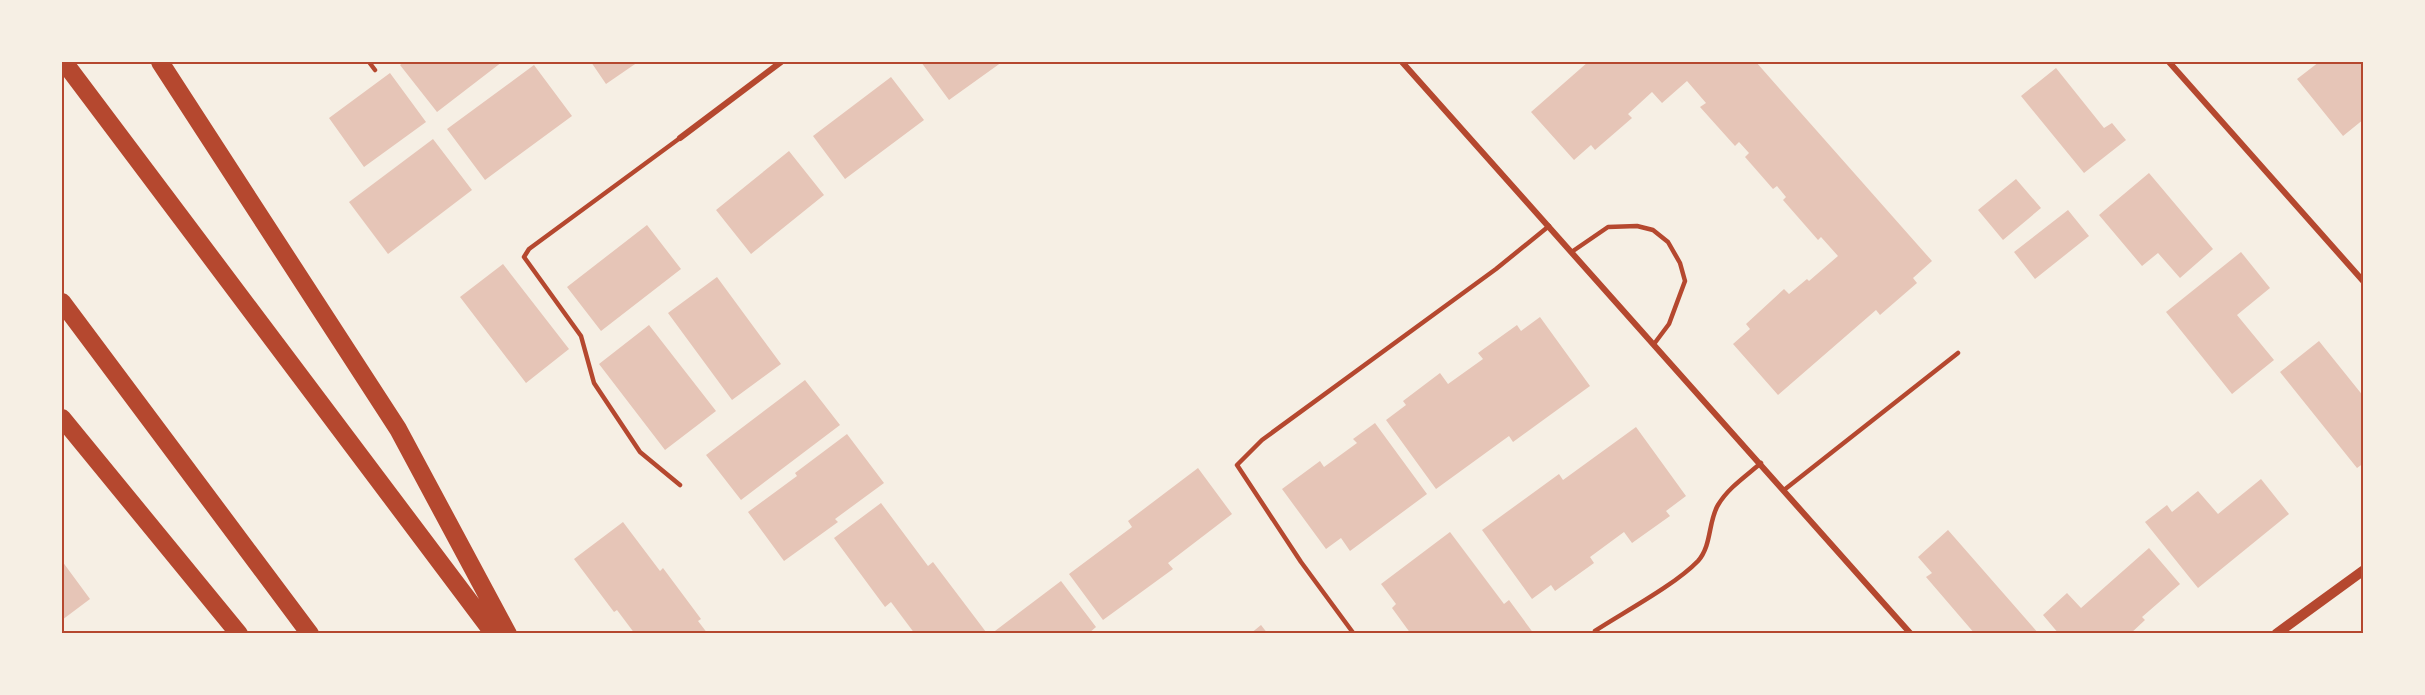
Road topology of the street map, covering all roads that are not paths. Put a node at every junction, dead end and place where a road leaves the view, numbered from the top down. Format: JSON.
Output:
{"nodes":[{"id":1,"x":64,"y":62,"type":"edge"},
{"id":2,"x":160,"y":62,"type":"edge"},
{"id":3,"x":369,"y":62,"type":"edge"},
{"id":4,"x":781,"y":62,"type":"edge"},
{"id":5,"x":1402,"y":62,"type":"edge"},
{"id":6,"x":2169,"y":62,"type":"edge"},
{"id":7,"x":375,"y":70,"type":"dead end"},
{"id":8,"x":680,"y":138,"type":"joint"},
{"id":9,"x":1549,"y":226,"type":"junction"},
{"id":10,"x":1573,"y":251,"type":"junction"},
{"id":11,"x":2364,"y":282,"type":"edge"},
{"id":12,"x":62,"y":302,"type":"edge"},
{"id":13,"x":1654,"y":344,"type":"junction"},
{"id":14,"x":1958,"y":353,"type":"dead end"},
{"id":15,"x":62,"y":418,"type":"edge"},
{"id":16,"x":1761,"y":463,"type":"junction"},
{"id":17,"x":680,"y":485,"type":"dead end"},
{"id":18,"x":1784,"y":490,"type":"junction"},
{"id":19,"x":2364,"y":570,"type":"edge"},
{"id":20,"x":1595,"y":631,"type":"dead end"},
{"id":21,"x":239,"y":633,"type":"edge"},
{"id":22,"x":310,"y":633,"type":"edge"},
{"id":23,"x":494,"y":633,"type":"edge"},
{"id":24,"x":508,"y":633,"type":"edge"},
{"id":25,"x":1354,"y":633,"type":"edge"},
{"id":26,"x":1911,"y":633,"type":"edge"},
{"id":27,"x":2276,"y":633,"type":"edge"}],
"edges":[{"from":1,"to":23,"type":"highway"},
{"from":2,"to":24,"type":"highway"},
{"from":3,"to":7,"type":"lane"},
{"from":4,"to":8,"type":"street"},
{"from":5,"to":9,"type":"street"},
{"from":6,"to":11,"type":"street"},
{"from":8,"to":17,"type":"lane"},
{"from":9,"to":10,"type":"street"},
{"from":9,"to":25,"type":"lane"},
{"from":10,"to":13,"type":"street"},
{"from":10,"to":13,"type":"lane"},
{"from":12,"to":22,"type":"highway"},
{"from":13,"to":16,"type":"street"},
{"from":14,"to":18,"type":"lane"},
{"from":15,"to":21,"type":"highway"},
{"from":16,"to":18,"type":"street"},
{"from":16,"to":20,"type":"lane"},
{"from":18,"to":26,"type":"street"},
{"from":19,"to":27,"type":"street"}]}
